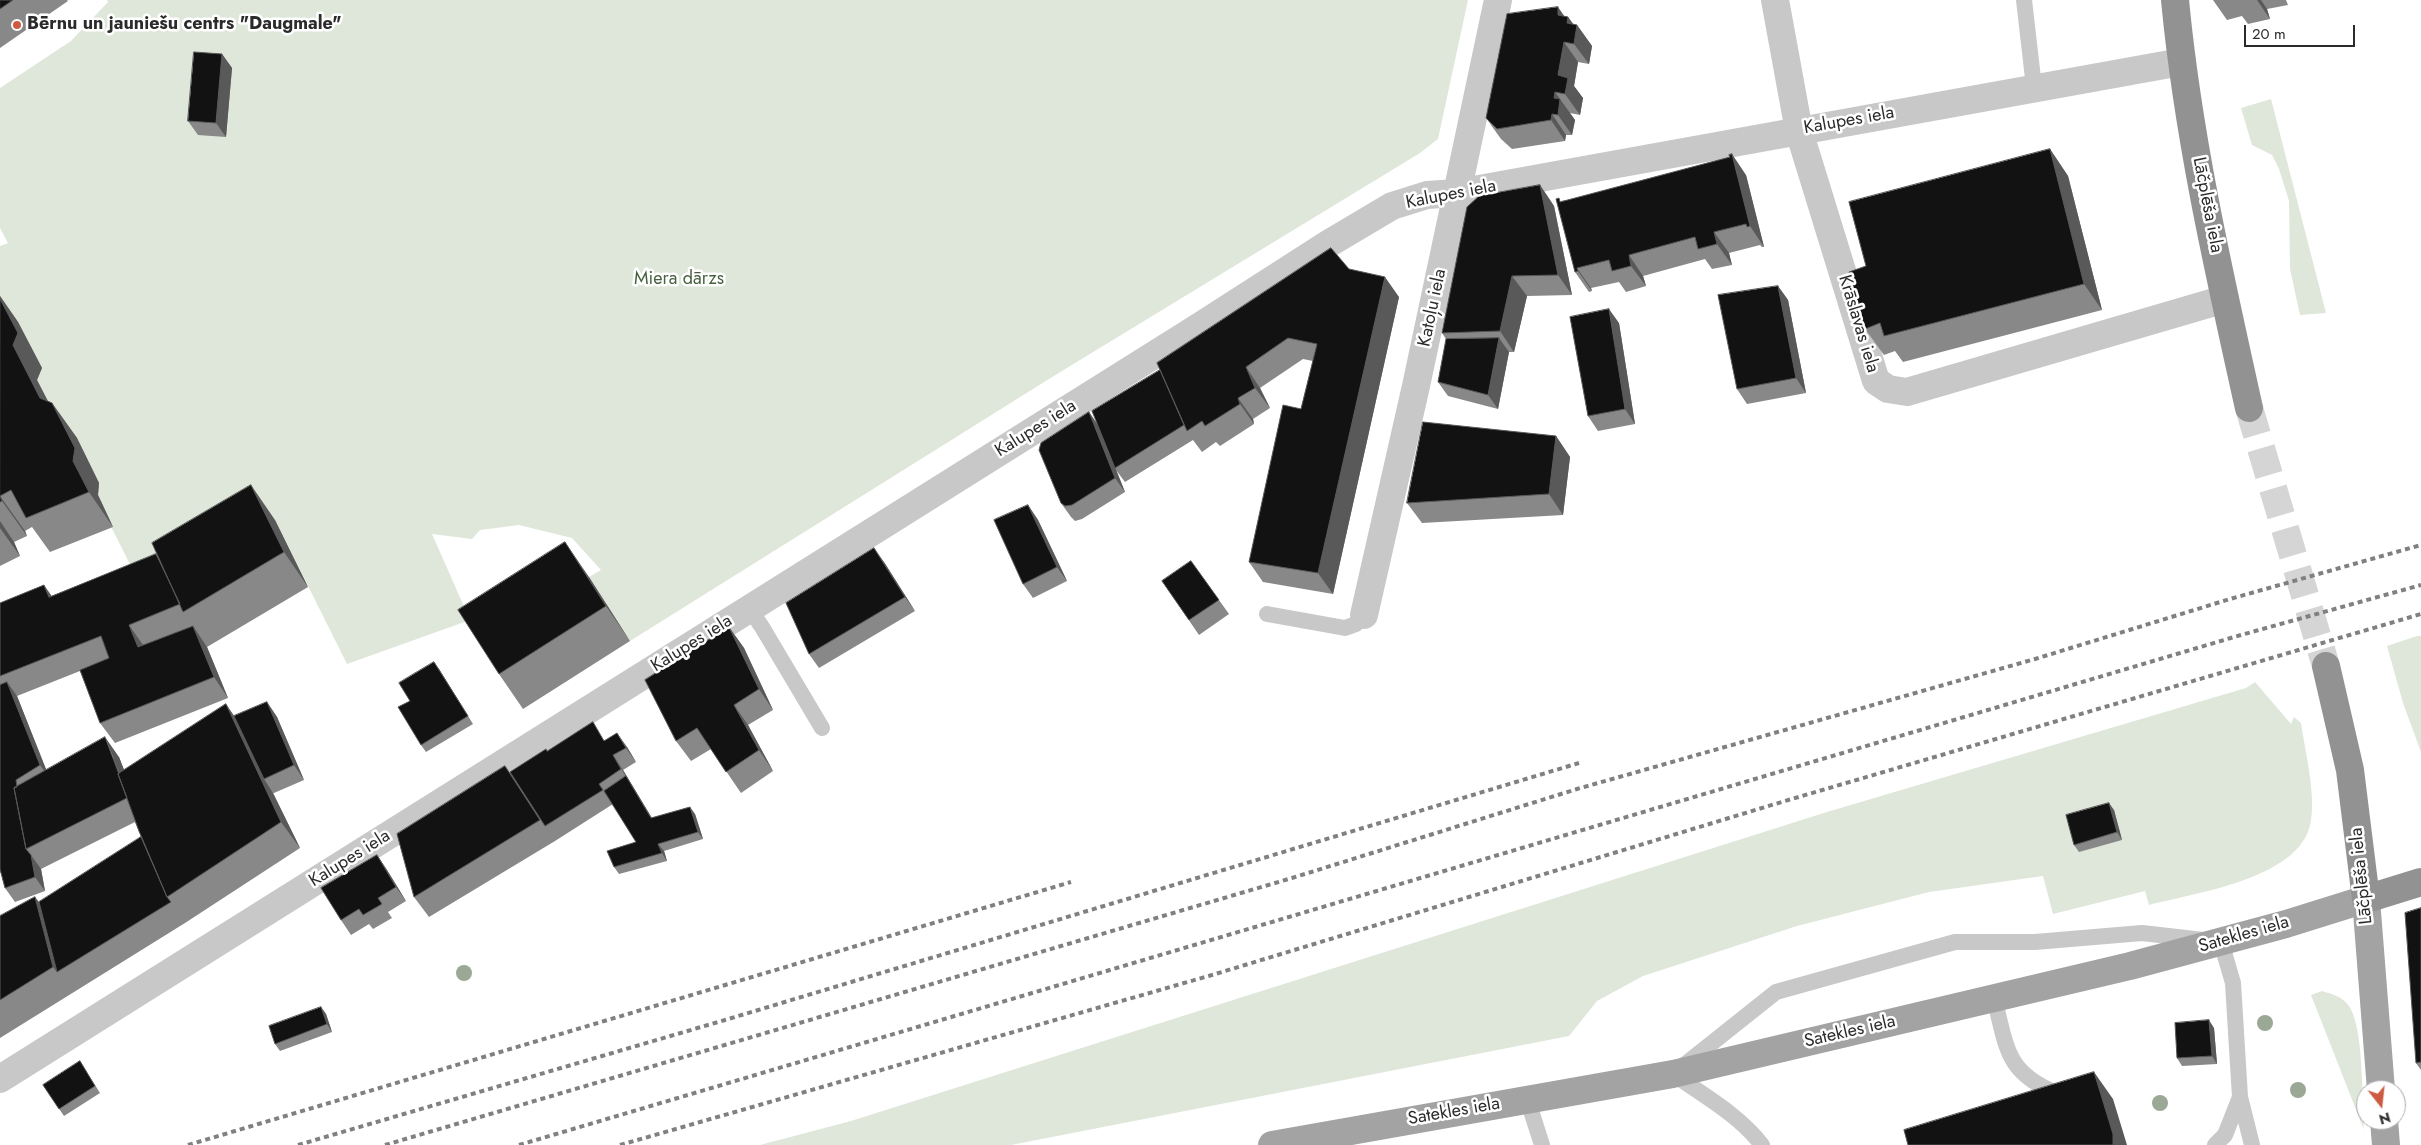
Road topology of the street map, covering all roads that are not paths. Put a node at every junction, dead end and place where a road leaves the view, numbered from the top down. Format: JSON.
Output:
{"nodes":[{"id":1,"x":1498,"y":0,"type":"edge"},
{"id":2,"x":1775,"y":0,"type":"edge"},
{"id":3,"x":2024,"y":0,"type":"edge"},
{"id":4,"x":2175,"y":0,"type":"edge"},
{"id":5,"x":2181,"y":62,"type":"junction"},
{"id":6,"x":2034,"y":87,"type":"junction"},
{"id":7,"x":1799,"y":131,"type":"junction"},
{"id":8,"x":1457,"y":193,"type":"junction"},
{"id":9,"x":2225,"y":299,"type":"junction"},
{"id":10,"x":2249,"y":408,"type":"tunnel mouth"},
{"id":11,"x":749,"y":608,"type":"junction"},
{"id":12,"x":1267,"y":614,"type":"dead end"},
{"id":13,"x":1364,"y":614,"type":"joint"},
{"id":14,"x":2326,"y":666,"type":"tunnel mouth"},
{"id":15,"x":822,"y":728,"type":"dead end"},
{"id":16,"x":2421,"y":882,"type":"edge"},
{"id":17,"x":2366,"y":899,"type":"junction"},
{"id":18,"x":2221,"y":942,"type":"junction"},
{"id":19,"x":1994,"y":998,"type":"junction"},
{"id":20,"x":1673,"y":1074,"type":"junction"},
{"id":21,"x":0,"y":1079,"type":"edge"},
{"id":22,"x":2380,"y":1080,"type":"edge"},
{"id":23,"x":2056,"y":1093,"type":"edge"},
{"id":24,"x":2240,"y":1097,"type":"junction"},
{"id":25,"x":1527,"y":1098,"type":"junction"},
{"id":26,"x":2385,"y":1130,"type":"edge"},
{"id":27,"x":1272,"y":1145,"type":"edge"},
{"id":28,"x":1542,"y":1145,"type":"edge"},
{"id":29,"x":1762,"y":1145,"type":"edge"},
{"id":30,"x":2215,"y":1145,"type":"edge"},
{"id":31,"x":2252,"y":1145,"type":"edge"},
{"id":32,"x":2386,"y":1145,"type":"edge"}],
"edges":[{"from":1,"to":8,"type":"street","name":"Katoļu iela"},
{"from":2,"to":7,"type":"street","name":"Krāslavas iela"},
{"from":3,"to":6,"type":"lane"},
{"from":4,"to":5,"type":"highway","name":"Lāčplēša iela"},
{"from":5,"to":6,"type":"street","name":"Kalupes iela"},
{"from":5,"to":9,"type":"highway","name":"Lāčplēša iela"},
{"from":6,"to":7,"type":"street","name":"Kalupes iela"},
{"from":7,"to":8,"type":"street","name":"Kalupes iela"},
{"from":7,"to":9,"type":"street","name":"Krāslavas iela"},
{"from":8,"to":11,"type":"street","name":"Kalupes iela"},
{"from":8,"to":13,"type":"street","name":"Katoļu iela"},
{"from":9,"to":10,"type":"highway","name":"Lāčplēša iela"},
{"from":11,"to":15,"type":"lane"},
{"from":11,"to":21,"type":"street","name":"Kalupes iela"},
{"from":12,"to":13,"type":"lane"},
{"from":14,"to":17,"type":"highway","name":"Lāčplēša iela"},
{"from":16,"to":17,"type":"highway","name":"Satekles iela"},
{"from":17,"to":18,"type":"main road","name":"Satekles iela"},
{"from":17,"to":22,"type":"main road","name":"Lāčplēša iela"},
{"from":18,"to":19,"type":"main road","name":"Satekles iela"},
{"from":18,"to":20,"type":"lane"},
{"from":18,"to":24,"type":"lane"},
{"from":19,"to":20,"type":"main road","name":"Satekles iela"},
{"from":19,"to":23,"type":"lane"},
{"from":20,"to":25,"type":"main road","name":"Satekles iela"},
{"from":20,"to":29,"type":"lane"},
{"from":24,"to":30,"type":"lane"},
{"from":24,"to":31,"type":"lane"},
{"from":25,"to":27,"type":"main road","name":"Satekles iela"},
{"from":25,"to":28,"type":"lane"},
{"from":26,"to":32,"type":"main road"}]}
